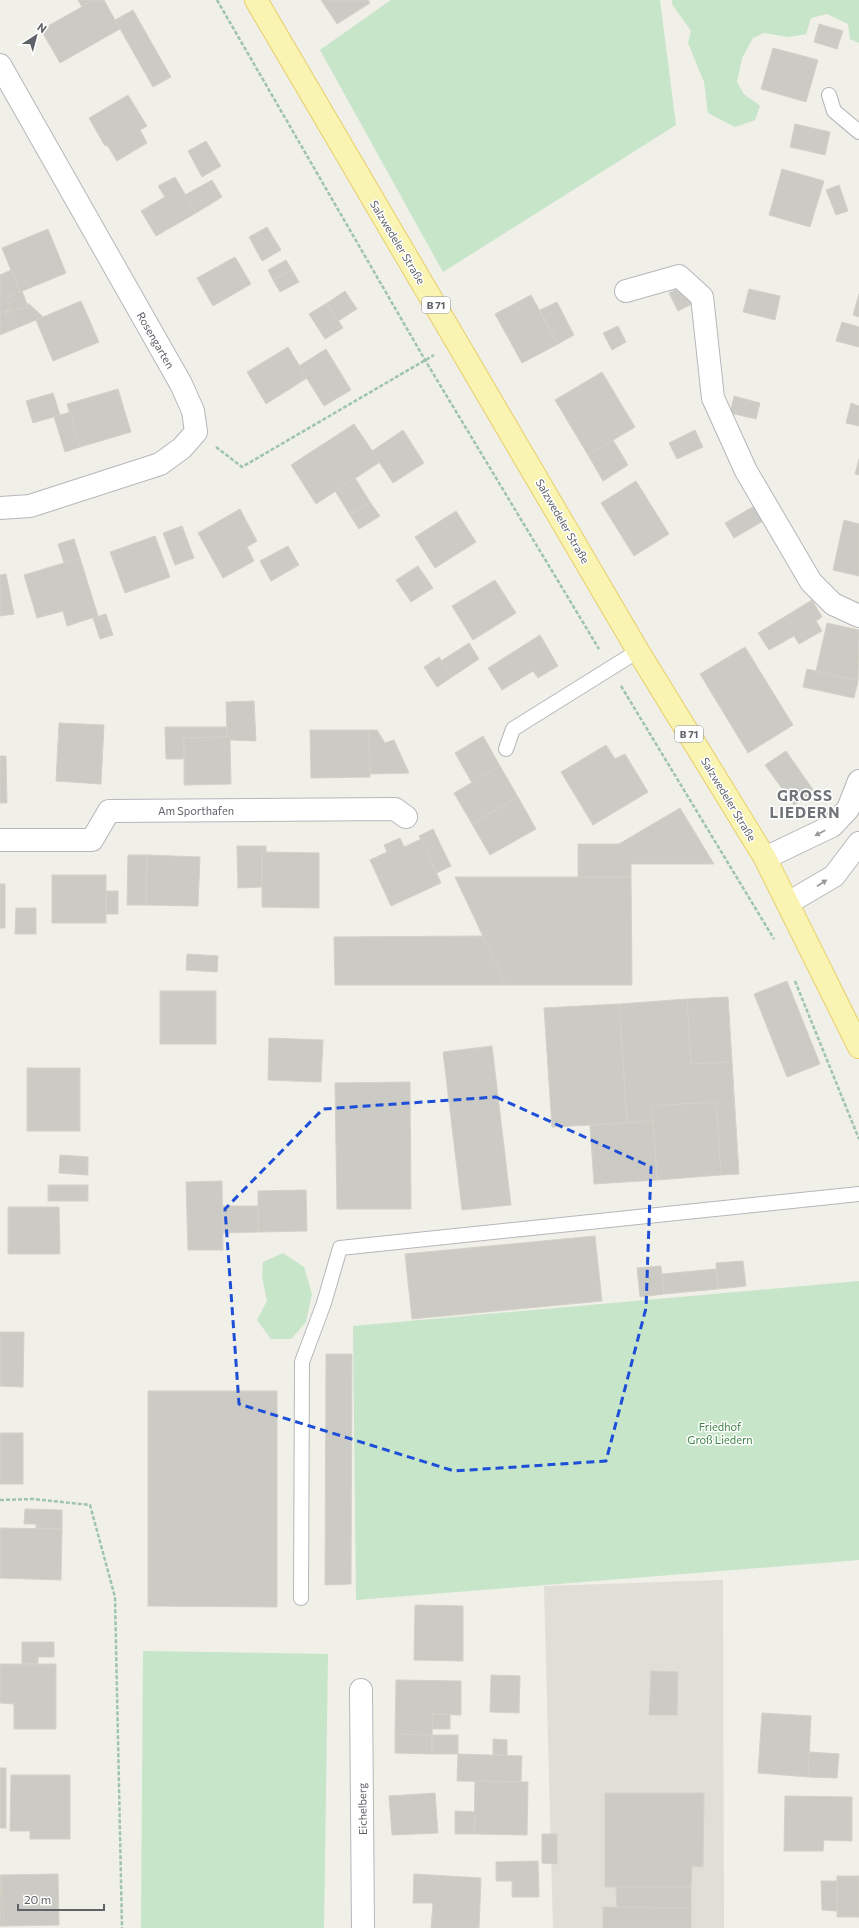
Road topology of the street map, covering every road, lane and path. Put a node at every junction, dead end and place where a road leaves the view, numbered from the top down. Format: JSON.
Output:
{"nodes":[{"id":1,"x":217,"y":0,"type":"edge"},
{"id":2,"x":256,"y":0,"type":"edge"},
{"id":3,"x":0,"y":65,"type":"edge"},
{"id":4,"x":829,"y":95,"type":"dead end"},
{"id":5,"x":859,"y":132,"type":"edge"},
{"id":6,"x":626,"y":291,"type":"dead end"},
{"id":7,"x":458,"y":342,"type":"junction"},
{"id":8,"x":425,"y":360,"type":"junction"},
{"id":9,"x":196,"y":432,"type":"junction"},
{"id":10,"x":0,"y":508,"type":"edge"},
{"id":11,"x":859,"y":616,"type":"edge"},
{"id":12,"x":638,"y":651,"type":"junction"},
{"id":13,"x":610,"y":668,"type":"junction"},
{"id":14,"x":506,"y":749,"type":"dead end"},
{"id":15,"x":859,"y":781,"type":"edge"},
{"id":16,"x":406,"y":817,"type":"dead end"},
{"id":17,"x":0,"y":840,"type":"edge"},
{"id":18,"x":859,"y":844,"type":"edge"},
{"id":19,"x":765,"y":858,"type":"junction"},
{"id":20,"x":788,"y":903,"type":"junction"},
{"id":21,"x":777,"y":945,"type":"dead end"},
{"id":22,"x":794,"y":980,"type":"dead end"},
{"id":23,"x":859,"y":1047,"type":"edge"},
{"id":24,"x":859,"y":1139,"type":"edge"},
{"id":25,"x":859,"y":1194,"type":"edge"},
{"id":26,"x":0,"y":1500,"type":"edge"},
{"id":27,"x":301,"y":1598,"type":"dead end"},
{"id":28,"x":361,"y":1690,"type":"dead end"},
{"id":29,"x":122,"y":1928,"type":"edge"},
{"id":30,"x":363,"y":1928,"type":"edge"}],
"edges":[{"from":1,"to":8,"type":"path"},
{"from":2,"to":7,"type":"main road","name":"Salzwedeler Straße","number":"B 71"},
{"from":3,"to":9,"type":"street","name":"Rosengarten"},
{"from":4,"to":5,"type":"lane"},
{"from":6,"to":11,"type":"street"},
{"from":7,"to":8,"type":"path"},
{"from":7,"to":12,"type":"main road","name":"Salzwedeler Straße","number":"B 71"},
{"from":8,"to":9,"type":"path"},
{"from":8,"to":13,"type":"path"},
{"from":9,"to":10,"type":"street"},
{"from":12,"to":13,"type":"lane"},
{"from":12,"to":19,"type":"main road","name":"Salzwedeler Straße","number":"B 71"},
{"from":13,"to":14,"type":"lane"},
{"from":13,"to":21,"type":"path"},
{"from":15,"to":19,"type":"street","one_way":true},
{"from":16,"to":17,"type":"street","name":"Am Sporthafen"},
{"from":20,"to":18,"type":"street","one_way":true},
{"from":19,"to":20,"type":"main road","name":"Salzwedeler Straße","number":"B 71"},
{"from":20,"to":23,"type":"main road","name":"Salzwedeler Straße","number":"B 71"},
{"from":22,"to":24,"type":"path"},
{"from":25,"to":27,"type":"lane"},
{"from":26,"to":29,"type":"path"},
{"from":28,"to":30,"type":"street","name":"Eichelberg"}]}
